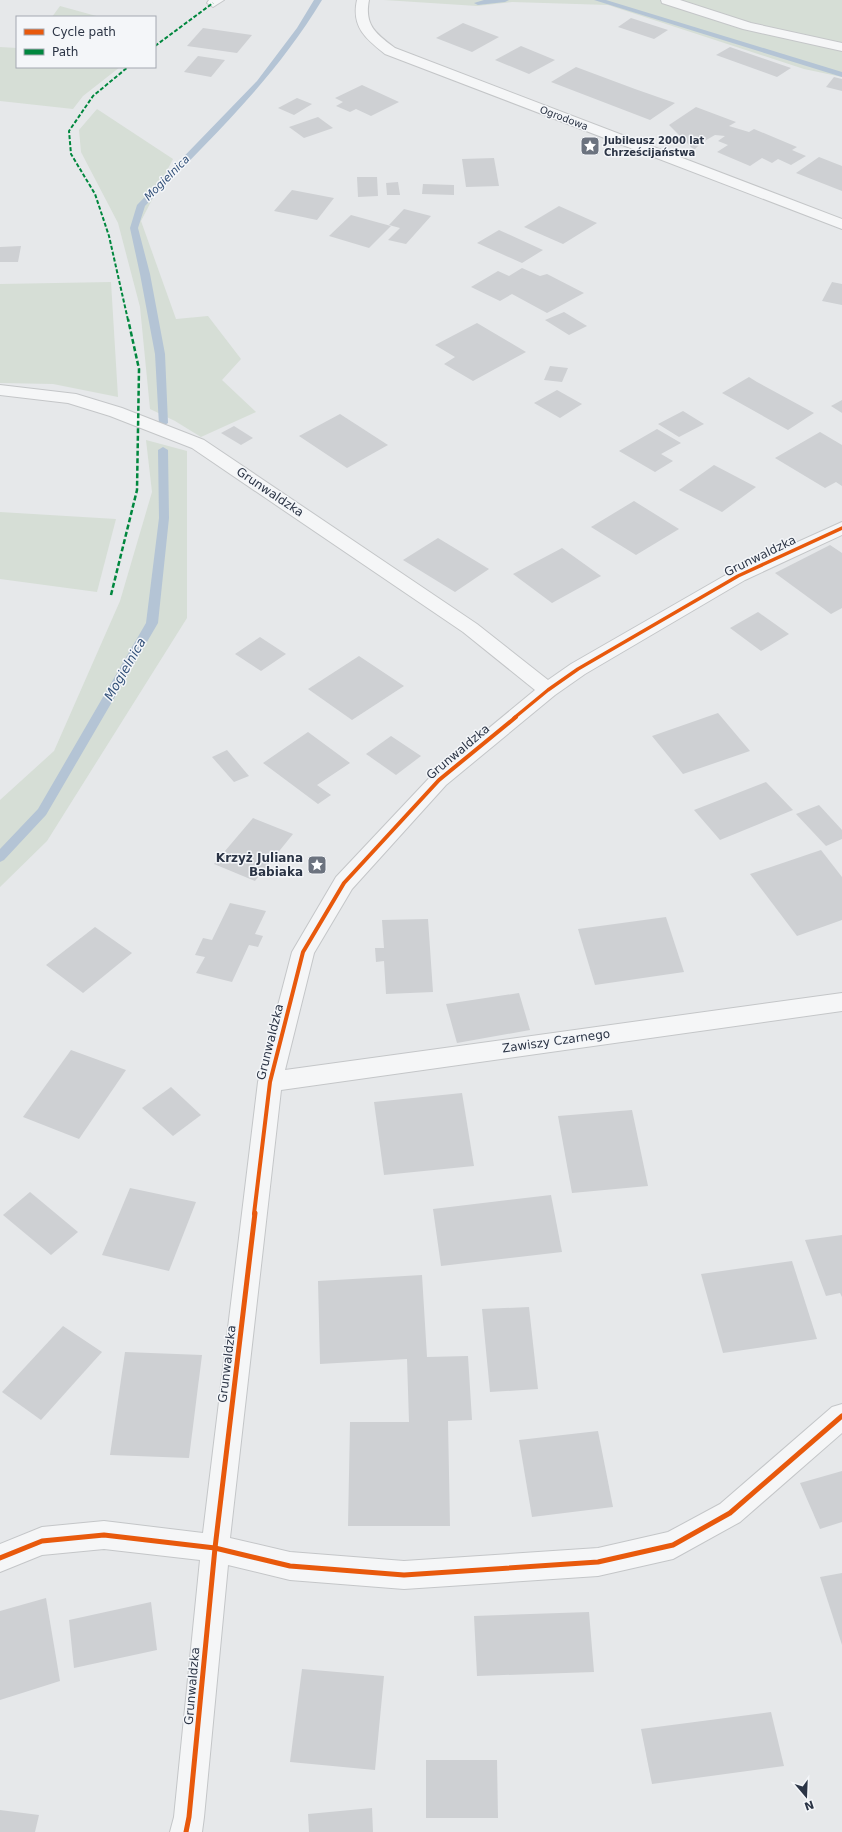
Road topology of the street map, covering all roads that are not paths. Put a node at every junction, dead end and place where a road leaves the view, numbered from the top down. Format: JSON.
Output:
{"nodes":[{"id":1,"x":363,"y":0,"type":"edge"},
{"id":2,"x":667,"y":0,"type":"edge"},
{"id":3,"x":842,"y":47,"type":"edge"},
{"id":4,"x":842,"y":224,"type":"edge"},
{"id":5,"x":0,"y":390,"type":"edge"},
{"id":6,"x":842,"y":528,"type":"edge"},
{"id":7,"x":548,"y":690,"type":"junction"},
{"id":8,"x":842,"y":1002,"type":"edge"},
{"id":9,"x":270,"y":1082,"type":"junction"},
{"id":10,"x":842,"y":1416,"type":"edge"},
{"id":11,"x":215,"y":1548,"type":"junction"},
{"id":12,"x":0,"y":1558,"type":"edge"},
{"id":13,"x":186,"y":1832,"type":"edge"}],
"edges":[{"from":1,"to":4,"type":"street","name":"Ogrodowa"},
{"from":2,"to":3,"type":"street"},
{"from":5,"to":7,"type":"street","name":"Grunwaldzka"},
{"from":6,"to":7,"type":"street","name":"Grunwaldzka"},
{"from":7,"to":9,"type":"street","name":"Grunwaldzka"},
{"from":8,"to":9,"type":"street","name":"Zawiszy Czarnego"},
{"from":9,"to":11,"type":"street","name":"Grunwaldzka"},
{"from":10,"to":11,"type":"street"},
{"from":11,"to":12,"type":"street"},
{"from":11,"to":13,"type":"street","name":"Grunwaldzka"}]}
